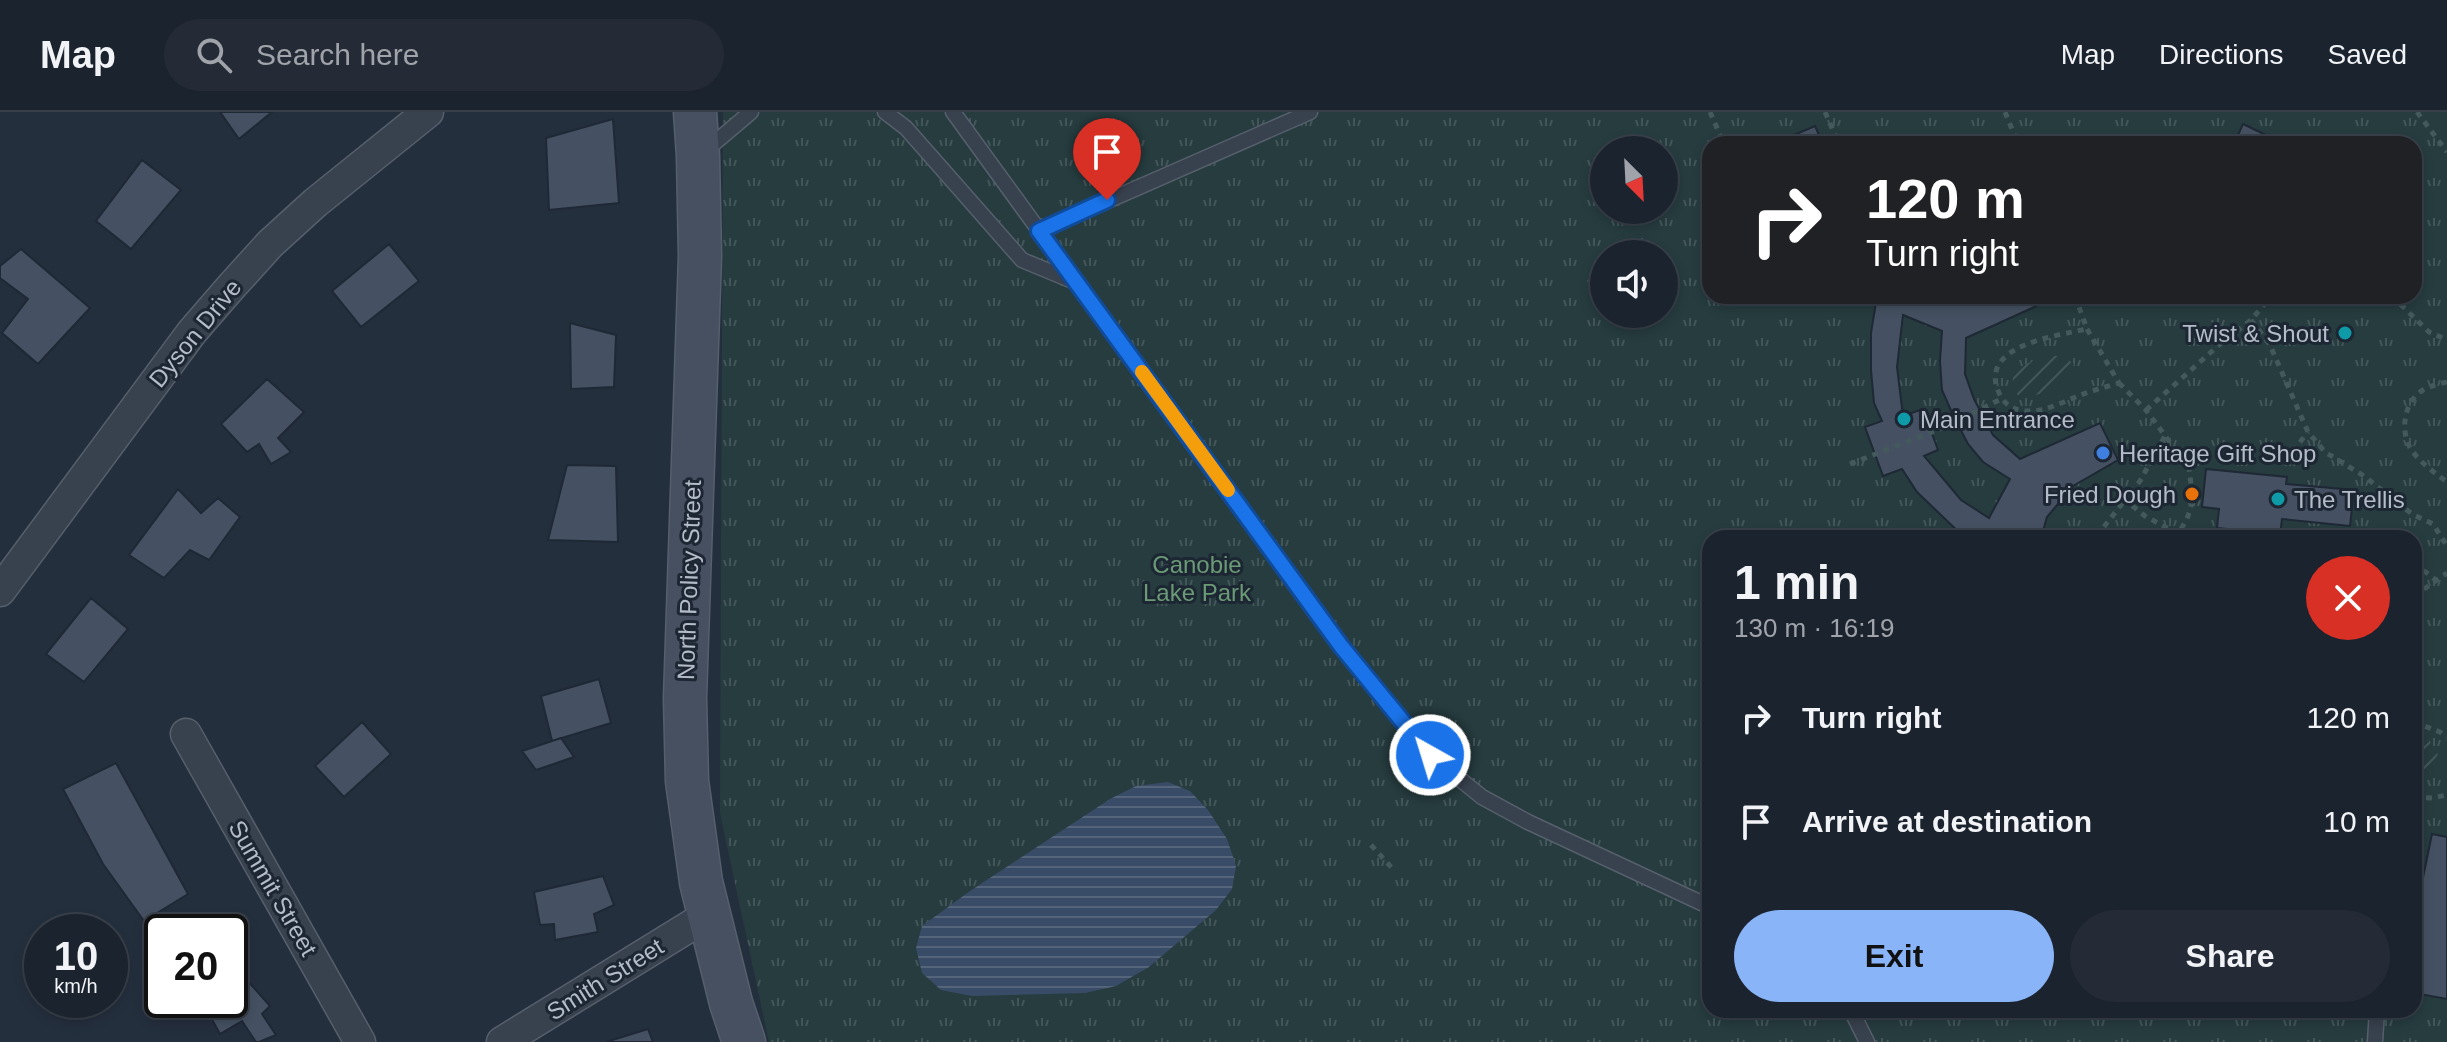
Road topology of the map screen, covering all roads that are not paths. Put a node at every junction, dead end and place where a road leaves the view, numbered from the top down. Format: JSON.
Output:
{"nodes":[{"id":1,"x":428,"y":112,"type":"edge"},
{"id":2,"x":695,"y":112,"type":"edge"},
{"id":3,"x":751,"y":112,"type":"edge"},
{"id":4,"x":885,"y":112,"type":"edge"},
{"id":5,"x":953,"y":112,"type":"edge"},
{"id":6,"x":1310,"y":112,"type":"edge"},
{"id":7,"x":698,"y":156,"type":"junction"},
{"id":8,"x":1039,"y":231,"type":"junction"},
{"id":9,"x":1077,"y":283,"type":"junction"},
{"id":10,"x":0,"y":591,"type":"edge"},
{"id":11,"x":186,"y":734,"type":"dead end"},
{"id":12,"x":1702,"y":903,"type":"edge"},
{"id":13,"x":708,"y":915,"type":"junction"},
{"id":14,"x":1855,"y":1018,"type":"edge"},
{"id":15,"x":2376,"y":1018,"type":"edge"},
{"id":16,"x":360,"y":1042,"type":"edge"},
{"id":17,"x":502,"y":1042,"type":"edge"},
{"id":18,"x":744,"y":1042,"type":"edge"},
{"id":19,"x":1867,"y":1042,"type":"edge"},
{"id":20,"x":2375,"y":1042,"type":"edge"}],
"edges":[{"from":1,"to":10,"type":"street","name":"Dyson Drive"},
{"from":2,"to":7,"type":"street","name":"North Policy Street"},
{"from":3,"to":7,"type":"lane"},
{"from":4,"to":9,"type":"lane"},
{"from":5,"to":8,"type":"lane"},
{"from":6,"to":8,"type":"lane"},
{"from":7,"to":13,"type":"street","name":"North Policy Street"},
{"from":8,"to":9,"type":"lane"},
{"from":9,"to":12,"type":"lane"},
{"from":11,"to":16,"type":"street","name":"Summit Street"},
{"from":13,"to":17,"type":"street","name":"Smith Street"},
{"from":13,"to":18,"type":"street","name":"North Policy Street"},
{"from":14,"to":19,"type":"lane"},
{"from":15,"to":20,"type":"lane"}]}
